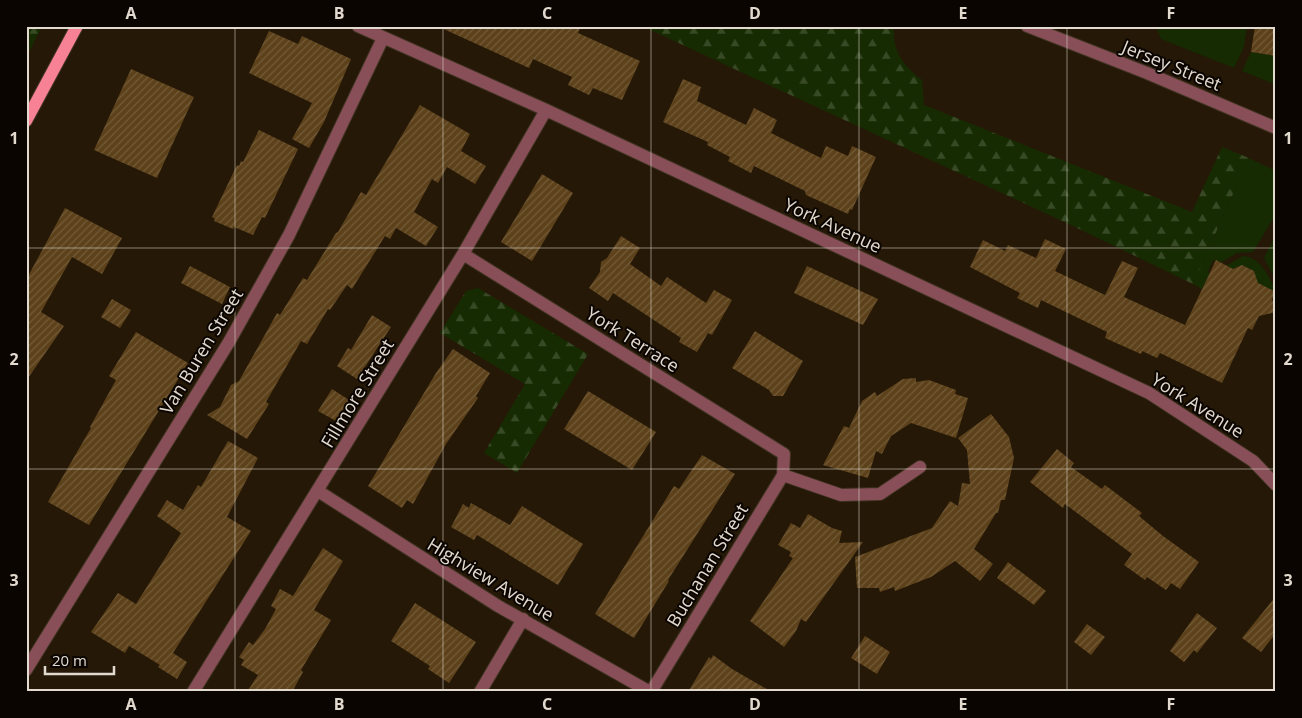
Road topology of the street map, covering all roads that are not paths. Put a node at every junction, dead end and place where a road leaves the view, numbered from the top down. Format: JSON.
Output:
{"nodes":[{"id":1,"x":77,"y":26,"type":"edge"},
{"id":2,"x":358,"y":26,"type":"edge"},
{"id":3,"x":1027,"y":26,"type":"edge"},
{"id":4,"x":383,"y":38,"type":"junction"},
{"id":5,"x":546,"y":110,"type":"junction"},
{"id":6,"x":26,"y":121,"type":"edge"},
{"id":7,"x":1276,"y":128,"type":"edge"},
{"id":8,"x":463,"y":254,"type":"junction"},
{"id":9,"x":784,"y":454,"type":"joint"},
{"id":10,"x":920,"y":467,"type":"dead end"},
{"id":11,"x":783,"y":475,"type":"junction"},
{"id":12,"x":1276,"y":486,"type":"edge"},
{"id":13,"x":318,"y":491,"type":"junction"},
{"id":14,"x":523,"y":619,"type":"junction"},
{"id":15,"x":26,"y":670,"type":"edge"},
{"id":16,"x":193,"y":692,"type":"edge"},
{"id":17,"x":480,"y":692,"type":"edge"},
{"id":18,"x":650,"y":692,"type":"edge"}],
"edges":[{"from":1,"to":6,"type":"main road"},
{"from":2,"to":4,"type":"street","name":"York Avenue"},
{"from":3,"to":7,"type":"street","name":"Jersey Street"},
{"from":4,"to":5,"type":"street","name":"York Avenue"},
{"from":4,"to":15,"type":"street","name":"Van Buren Street"},
{"from":5,"to":8,"type":"street","name":"Fillmore Street"},
{"from":5,"to":12,"type":"street","name":"York Avenue"},
{"from":8,"to":9,"type":"street","name":"York Terrace"},
{"from":8,"to":13,"type":"street","name":"Fillmore Street"},
{"from":9,"to":11,"type":"street","name":"Buchanan Street"},
{"from":10,"to":11,"type":"street"},
{"from":11,"to":18,"type":"street","name":"Buchanan Street"},
{"from":13,"to":14,"type":"street","name":"Highview Avenue"},
{"from":13,"to":16,"type":"street","name":"Fillmore Street"},
{"from":14,"to":17,"type":"street"},
{"from":14,"to":18,"type":"street","name":"Highview Avenue"}]}
